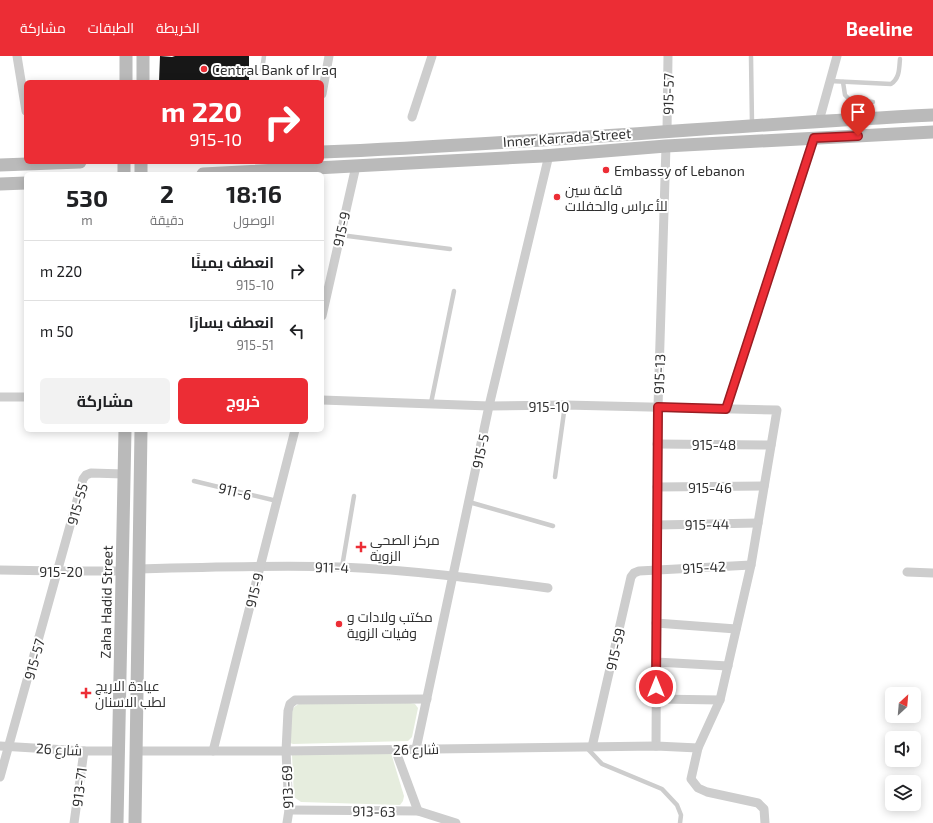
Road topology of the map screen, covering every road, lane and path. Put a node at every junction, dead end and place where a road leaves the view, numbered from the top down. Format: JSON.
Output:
{"nodes":[{"id":1,"x":17,"y":56,"type":"edge"},
{"id":2,"x":126,"y":56,"type":"edge"},
{"id":3,"x":143,"y":56,"type":"edge"},
{"id":4,"x":264,"y":56,"type":"edge"},
{"id":5,"x":329,"y":56,"type":"edge"},
{"id":6,"x":432,"y":56,"type":"edge"},
{"id":7,"x":668,"y":56,"type":"edge"},
{"id":8,"x":837,"y":56,"type":"edge"},
{"id":9,"x":751,"y":57,"type":"edge"},
{"id":10,"x":900,"y":59,"type":"dead end"},
{"id":11,"x":262,"y":70,"type":"dead end"},
{"id":12,"x":126,"y":80,"type":"edge"},
{"id":13,"x":143,"y":80,"type":"edge"},
{"id":14,"x":830,"y":81,"type":"junction"},
{"id":15,"x":843,"y":82,"type":"junction"},
{"id":16,"x":324,"y":83,"type":"edge"},
{"id":17,"x":24,"y":99,"type":"edge"},
{"id":18,"x":873,"y":102,"type":"dead end"},
{"id":19,"x":933,"y":115,"type":"edge"},
{"id":20,"x":412,"y":117,"type":"dead end"},
{"id":21,"x":819,"y":121,"type":"junction"},
{"id":22,"x":752,"y":126,"type":"junction"},
{"id":23,"x":667,"y":132,"type":"junction"},
{"id":24,"x":933,"y":132,"type":"edge"},
{"id":25,"x":814,"y":138,"type":"junction"},
{"id":26,"x":542,"y":140,"type":"junction"},
{"id":27,"x":666,"y":146,"type":"junction"},
{"id":28,"x":346,"y":151,"type":"junction"},
{"id":29,"x":324,"y":152,"type":"edge"},
{"id":30,"x":546,"y":156,"type":"junction"},
{"id":31,"x":24,"y":164,"type":"edge"},
{"id":32,"x":0,"y":165,"type":"edge"},
{"id":33,"x":351,"y":166,"type":"junction"},
{"id":34,"x":263,"y":172,"type":"edge"},
{"id":35,"x":24,"y":183,"type":"edge"},
{"id":36,"x":0,"y":184,"type":"edge"},
{"id":37,"x":340,"y":235,"type":"junction"},
{"id":38,"x":450,"y":249,"type":"dead end"},
{"id":39,"x":454,"y":291,"type":"dead end"},
{"id":40,"x":324,"y":307,"type":"edge"},
{"id":41,"x":0,"y":397,"type":"edge"},
{"id":42,"x":24,"y":397,"type":"edge"},
{"id":43,"x":324,"y":400,"type":"edge"},
{"id":44,"x":431,"y":403,"type":"junction"},
{"id":45,"x":489,"y":406,"type":"junction"},
{"id":46,"x":565,"y":406,"type":"junction"},
{"id":47,"x":658,"y":407,"type":"junction"},
{"id":48,"x":726,"y":409,"type":"junction"},
{"id":49,"x":125,"y":432,"type":"edge"},
{"id":50,"x":141,"y":432,"type":"edge"},
{"id":51,"x":294,"y":432,"type":"edge"},
{"id":52,"x":658,"y":444,"type":"junction"},
{"id":53,"x":771,"y":445,"type":"junction"},
{"id":54,"x":124,"y":474,"type":"junction"},
{"id":55,"x":555,"y":477,"type":"dead end"},
{"id":56,"x":194,"y":481,"type":"dead end"},
{"id":57,"x":764,"y":486,"type":"junction"},
{"id":58,"x":657,"y":487,"type":"junction"},
{"id":59,"x":354,"y":496,"type":"dead end"},
{"id":60,"x":277,"y":501,"type":"junction"},
{"id":61,"x":469,"y":502,"type":"junction"},
{"id":62,"x":758,"y":523,"type":"junction"},
{"id":63,"x":657,"y":525,"type":"junction"},
{"id":64,"x":553,"y":526,"type":"dead end"},
{"id":65,"x":260,"y":565,"type":"junction"},
{"id":66,"x":751,"y":565,"type":"junction"},
{"id":67,"x":342,"y":567,"type":"junction"},
{"id":68,"x":139,"y":569,"type":"junction"},
{"id":69,"x":657,"y":569,"type":"junction"},
{"id":70,"x":0,"y":570,"type":"edge"},
{"id":71,"x":58,"y":571,"type":"junction"},
{"id":72,"x":123,"y":571,"type":"junction"},
{"id":73,"x":907,"y":572,"type":"dead end"},
{"id":74,"x":933,"y":573,"type":"edge"},
{"id":75,"x":453,"y":575,"type":"junction"},
{"id":76,"x":548,"y":588,"type":"dead end"},
{"id":77,"x":656,"y":623,"type":"junction"},
{"id":78,"x":736,"y":629,"type":"junction"},
{"id":79,"x":656,"y":662,"type":"junction"},
{"id":80,"x":728,"y":666,"type":"junction"},
{"id":81,"x":427,"y":699,"type":"junction"},
{"id":82,"x":656,"y":699,"type":"junction"},
{"id":83,"x":720,"y":700,"type":"junction"},
{"id":84,"x":656,"y":746,"type":"junction"},
{"id":85,"x":5,"y":747,"type":"edge"},
{"id":86,"x":589,"y":747,"type":"junction"},
{"id":87,"x":416,"y":748,"type":"junction"},
{"id":88,"x":698,"y":748,"type":"junction"},
{"id":89,"x":395,"y":749,"type":"junction"},
{"id":90,"x":84,"y":751,"type":"junction"},
{"id":91,"x":118,"y":751,"type":"junction"},
{"id":92,"x":135,"y":751,"type":"junction"},
{"id":93,"x":213,"y":751,"type":"junction"},
{"id":94,"x":286,"y":751,"type":"junction"},
{"id":95,"x":0,"y":778,"type":"edge"},
{"id":96,"x":289,"y":810,"type":"junction"},
{"id":97,"x":418,"y":811,"type":"junction"},
{"id":98,"x":74,"y":823,"type":"edge"},
{"id":99,"x":117,"y":823,"type":"edge"},
{"id":100,"x":135,"y":823,"type":"edge"},
{"id":101,"x":287,"y":823,"type":"edge"},
{"id":102,"x":456,"y":823,"type":"edge"},
{"id":103,"x":680,"y":823,"type":"edge"},
{"id":104,"x":765,"y":823,"type":"edge"}],
"edges":[{"from":1,"to":17,"type":"street"},
{"from":2,"to":12,"type":"main road"},
{"from":3,"to":13,"type":"main road"},
{"from":4,"to":11,"type":"lane"},
{"from":5,"to":16,"type":"street"},
{"from":6,"to":20,"type":"street"},
{"from":7,"to":23,"type":"street","name":"915-57"},
{"from":8,"to":14,"type":"street"},
{"from":9,"to":22,"type":"lane"},
{"from":10,"to":15,"type":"lane"},
{"from":14,"to":15,"type":"lane"},
{"from":14,"to":21,"type":"street"},
{"from":15,"to":18,"type":"lane"},
{"from":19,"to":21,"type":"main road","name":"Inner Karrada Street"},
{"from":21,"to":22,"type":"main road","name":"Inner Karrada Street"},
{"from":22,"to":23,"type":"main road","name":"Inner Karrada Street"},
{"from":23,"to":26,"type":"main road","name":"Inner Karrada Street"},
{"from":24,"to":25,"type":"main road","name":"Inner Karrada Street"},
{"from":25,"to":27,"type":"main road","name":"Inner Karrada Street"},
{"from":25,"to":48,"type":"street"},
{"from":26,"to":28,"type":"main road","name":"Inner Karrada Street"},
{"from":26,"to":30,"type":"main road"},
{"from":27,"to":30,"type":"main road","name":"Inner Karrada Street"},
{"from":27,"to":47,"type":"street","name":"915-13"},
{"from":28,"to":29,"type":"main road","name":"Inner Karrada Street"},
{"from":28,"to":33,"type":"main road"},
{"from":30,"to":33,"type":"main road","name":"Inner Karrada Street"},
{"from":30,"to":45,"type":"street","name":"915-5"},
{"from":31,"to":32,"type":"main road"},
{"from":33,"to":34,"type":"main road","name":"Inner Karrada Street"},
{"from":33,"to":37,"type":"street","name":"915-9"},
{"from":35,"to":36,"type":"main road"},
{"from":37,"to":38,"type":"lane"},
{"from":37,"to":40,"type":"street","name":"915-9"},
{"from":39,"to":44,"type":"lane"},
{"from":41,"to":42,"type":"street"},
{"from":43,"to":44,"type":"street","name":"915-10"},
{"from":44,"to":45,"type":"street","name":"915-10"},
{"from":45,"to":46,"type":"street","name":"915-10"},
{"from":45,"to":61,"type":"street","name":"915-5"},
{"from":46,"to":47,"type":"street","name":"915-10"},
{"from":46,"to":55,"type":"lane"},
{"from":47,"to":48,"type":"street","name":"915-10"},
{"from":47,"to":52,"type":"street","name":"915-13"},
{"from":48,"to":53,"type":"street","name":"915-10"},
{"from":49,"to":54,"type":"main road","name":"Zaha Hadid Street"},
{"from":50,"to":68,"type":"main road"},
{"from":51,"to":60,"type":"street","name":"915-9"},
{"from":52,"to":53,"type":"street","name":"915-48"},
{"from":52,"to":58,"type":"street","name":"915-13"},
{"from":53,"to":57,"type":"street"},
{"from":54,"to":71,"type":"street","name":"915-55"},
{"from":54,"to":72,"type":"main road","name":"Zaha Hadid Street"},
{"from":56,"to":60,"type":"lane","name":"911-6"},
{"from":57,"to":58,"type":"street","name":"915-46"},
{"from":57,"to":62,"type":"street"},
{"from":58,"to":63,"type":"street","name":"915-13"},
{"from":59,"to":67,"type":"lane"},
{"from":60,"to":65,"type":"street","name":"915-9"},
{"from":61,"to":64,"type":"lane"},
{"from":61,"to":75,"type":"street","name":"915-5"},
{"from":62,"to":63,"type":"street","name":"915-44"},
{"from":62,"to":66,"type":"street"},
{"from":63,"to":69,"type":"street","name":"915-13"},
{"from":65,"to":67,"type":"street","name":"911-4"},
{"from":65,"to":68,"type":"street","name":"911-4"},
{"from":65,"to":93,"type":"street","name":"915-9"},
{"from":66,"to":69,"type":"street","name":"915-42"},
{"from":66,"to":78,"type":"street"},
{"from":67,"to":75,"type":"street","name":"911-4"},
{"from":68,"to":92,"type":"main road"},
{"from":69,"to":77,"type":"street","name":"915-13"},
{"from":69,"to":86,"type":"street","name":"915-59"},
{"from":70,"to":71,"type":"street","name":"915-20"},
{"from":71,"to":72,"type":"street","name":"915-20"},
{"from":71,"to":85,"type":"street","name":"915-57"},
{"from":72,"to":91,"type":"main road","name":"Zaha Hadid Street"},
{"from":73,"to":74,"type":"street"},
{"from":75,"to":76,"type":"street","name":"911-4"},
{"from":75,"to":81,"type":"street","name":"915-5"},
{"from":77,"to":78,"type":"street"},
{"from":77,"to":79,"type":"street","name":"915-13"},
{"from":78,"to":80,"type":"street"},
{"from":79,"to":80,"type":"street"},
{"from":79,"to":82,"type":"street","name":"915-13"},
{"from":80,"to":83,"type":"street"},
{"from":81,"to":87,"type":"street","name":"915-5"},
{"from":81,"to":94,"type":"street","name":"913-69"},
{"from":82,"to":83,"type":"street"},
{"from":82,"to":84,"type":"street","name":"915-13"},
{"from":83,"to":88,"type":"street"},
{"from":84,"to":86,"type":"street","name":"شارع 26"},
{"from":84,"to":88,"type":"street","name":"شارع 26"},
{"from":85,"to":90,"type":"street","name":"شارع 26"},
{"from":85,"to":95,"type":"street"},
{"from":86,"to":87,"type":"street","name":"شارع 26"},
{"from":86,"to":103,"type":"lane"},
{"from":87,"to":89,"type":"street","name":"شارع 26"},
{"from":88,"to":104,"type":"street"},
{"from":89,"to":94,"type":"street","name":"شارع 26"},
{"from":89,"to":97,"type":"street"},
{"from":90,"to":91,"type":"street","name":"شارع 26"},
{"from":90,"to":98,"type":"street","name":"913-71"},
{"from":91,"to":99,"type":"main road","name":"Zaha Hadid Street"},
{"from":92,"to":93,"type":"street","name":"شارع 26"},
{"from":92,"to":100,"type":"main road"},
{"from":93,"to":94,"type":"street","name":"شارع 26"},
{"from":94,"to":96,"type":"street","name":"913-69"},
{"from":96,"to":97,"type":"street","name":"913-63"},
{"from":96,"to":101,"type":"street","name":"913-69"},
{"from":97,"to":102,"type":"street","name":"913-63"}]}
